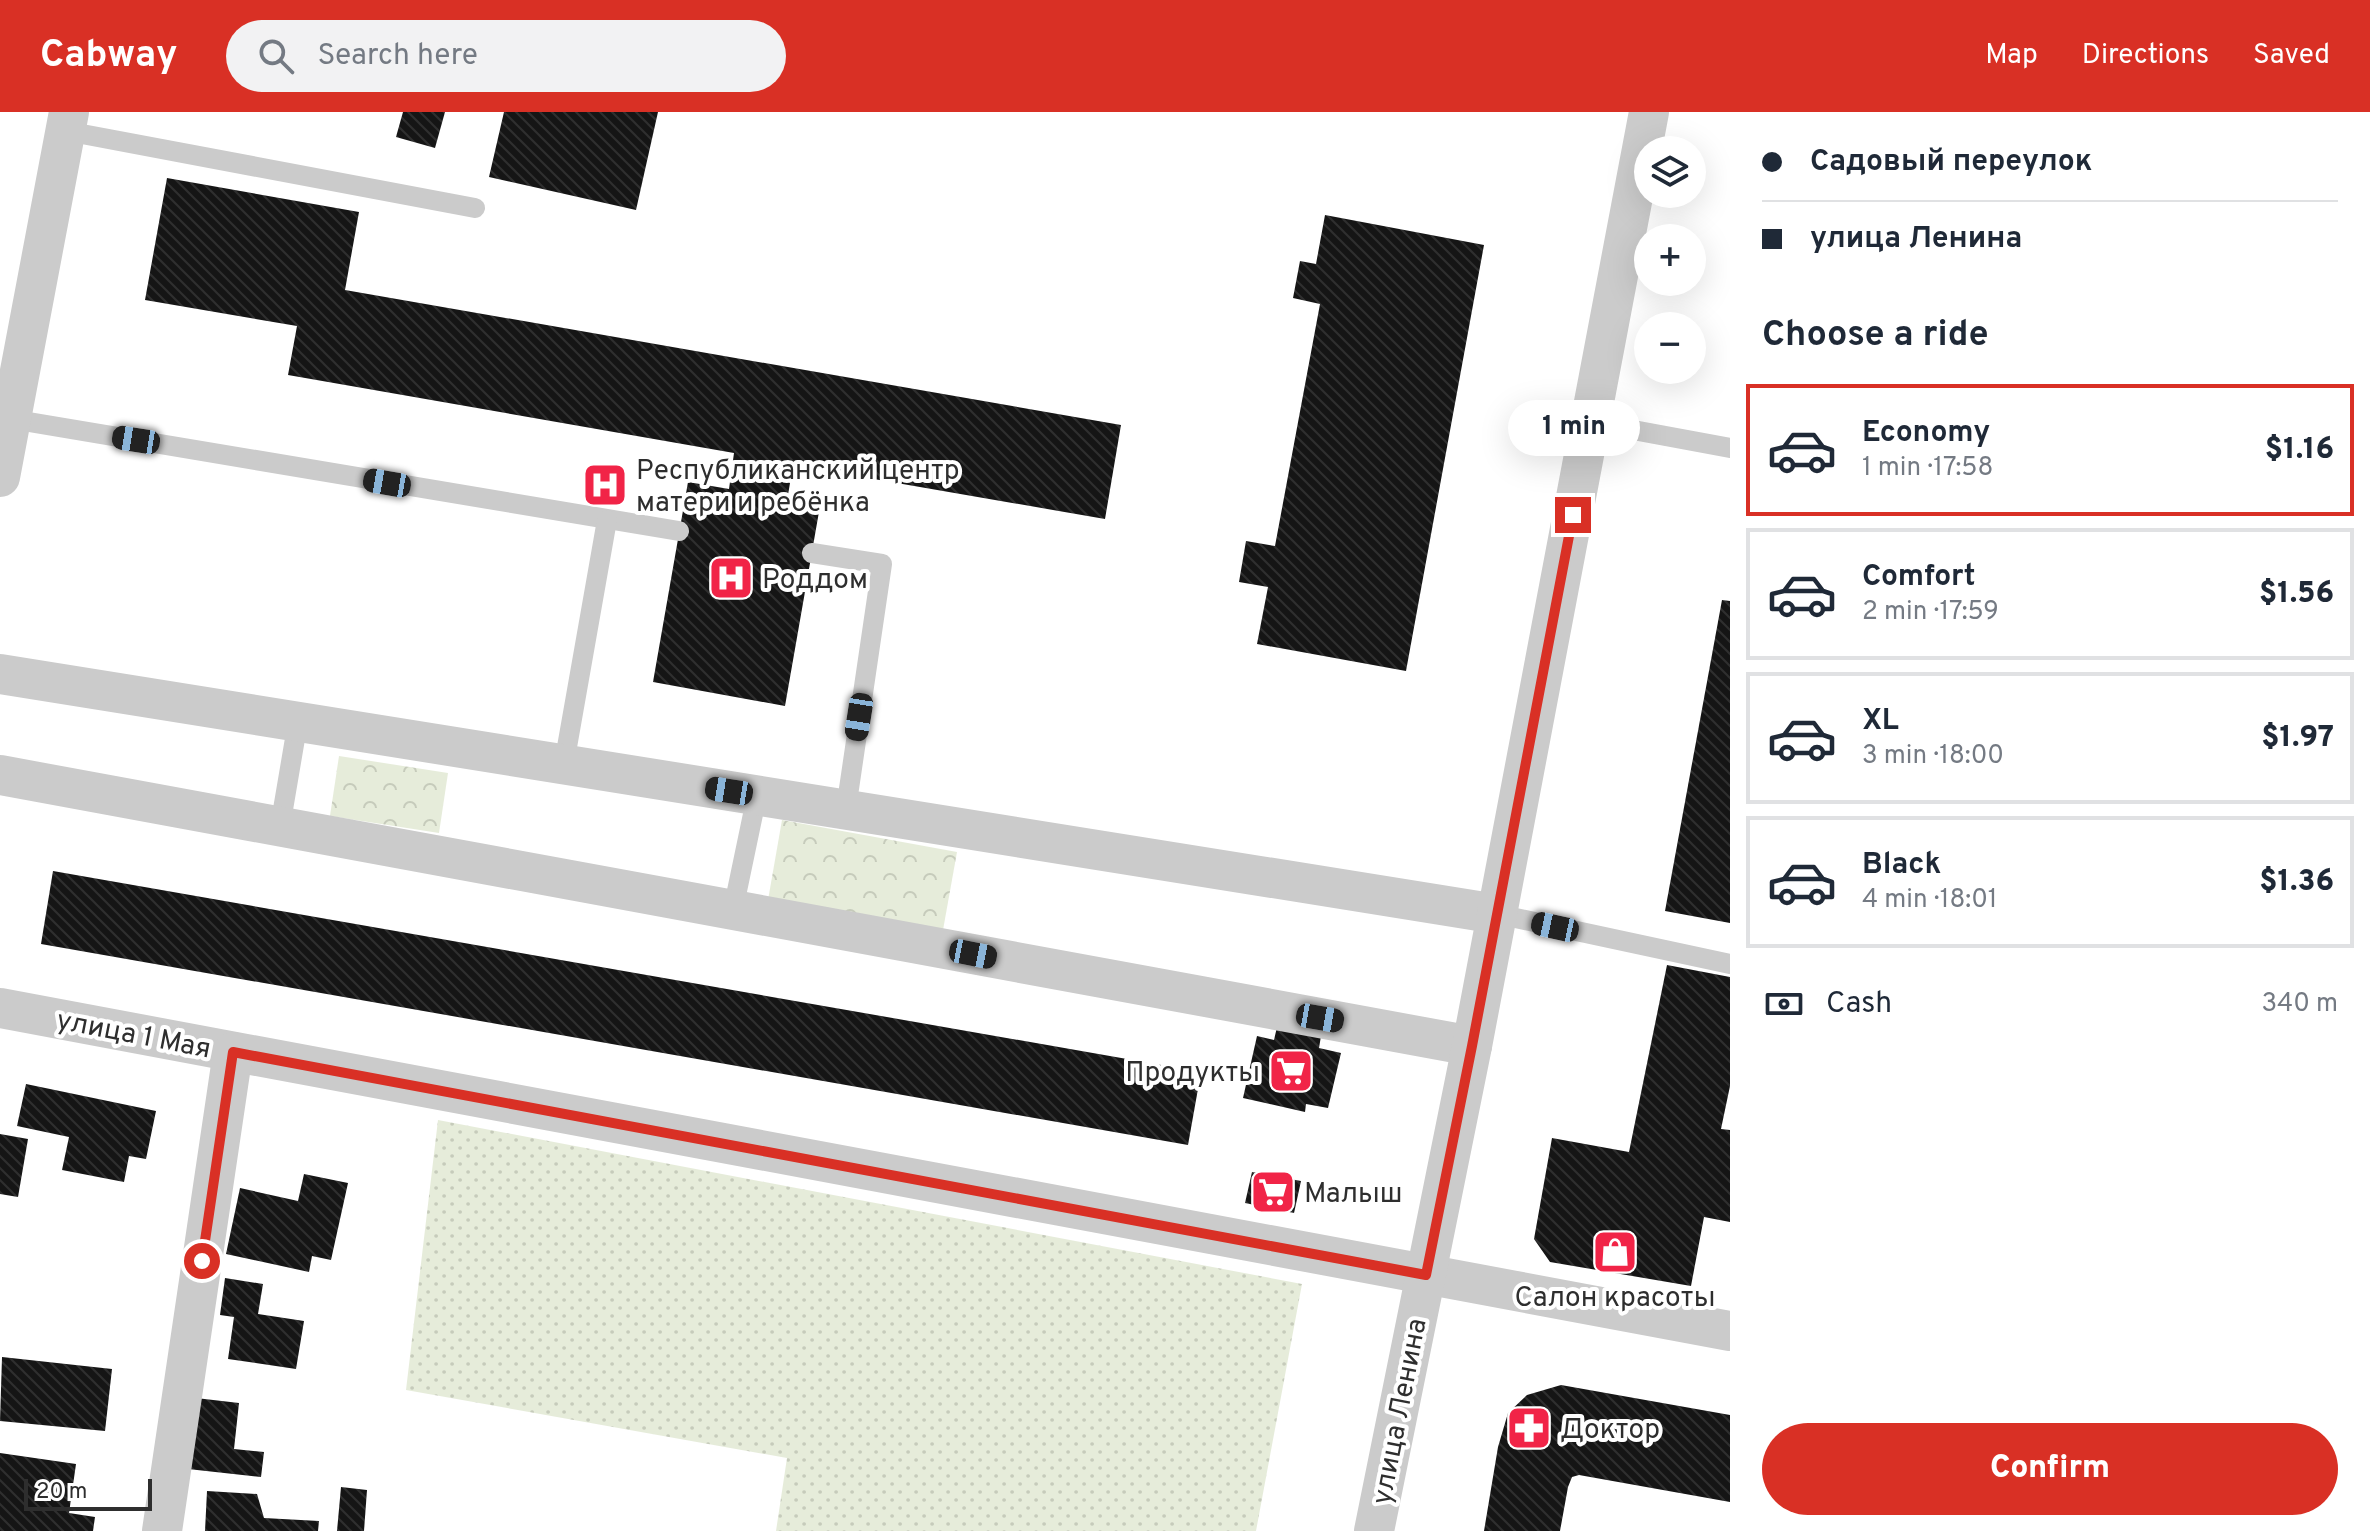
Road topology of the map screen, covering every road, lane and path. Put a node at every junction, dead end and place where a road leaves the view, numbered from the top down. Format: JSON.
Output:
{"nodes":[{"id":1,"x":1649,"y":112,"type":"edge"},
{"id":2,"x":67,"y":122,"type":"edge"},
{"id":3,"x":475,"y":208,"type":"dead end"},
{"id":4,"x":11,"y":419,"type":"junction"},
{"id":5,"x":1590,"y":422,"type":"junction"},
{"id":6,"x":1730,"y":448,"type":"edge"},
{"id":7,"x":0,"y":477,"type":"edge"},
{"id":8,"x":607,"y":520,"type":"junction"},
{"id":9,"x":679,"y":531,"type":"dead end"},
{"id":10,"x":812,"y":553,"type":"dead end"},
{"id":11,"x":0,"y":674,"type":"edge"},
{"id":12,"x":298,"y":721,"type":"junction"},
{"id":13,"x":564,"y":764,"type":"junction"},
{"id":14,"x":0,"y":775,"type":"edge"},
{"id":15,"x":757,"y":795,"type":"junction"},
{"id":16,"x":846,"y":809,"type":"junction"},
{"id":17,"x":280,"y":827,"type":"junction"},
{"id":18,"x":733,"y":910,"type":"junction"},
{"id":19,"x":1497,"y":914,"type":"junction"},
{"id":20,"x":1730,"y":964,"type":"edge"},
{"id":21,"x":0,"y":1008,"type":"edge"},
{"id":22,"x":1472,"y":1046,"type":"junction"},
{"id":23,"x":233,"y":1052,"type":"junction"},
{"id":24,"x":1426,"y":1275,"type":"junction"},
{"id":25,"x":1730,"y":1331,"type":"edge"},
{"id":26,"x":162,"y":1531,"type":"edge"},
{"id":27,"x":1374,"y":1531,"type":"edge"}],
"edges":[{"from":1,"to":5,"type":"street","name":"улица Ленина"},
{"from":2,"to":3,"type":"lane"},
{"from":2,"to":4,"type":"street"},
{"from":4,"to":7,"type":"street"},
{"from":4,"to":8,"type":"lane"},
{"from":5,"to":6,"type":"lane"},
{"from":5,"to":19,"type":"street","name":"улица Ленина"},
{"from":8,"to":9,"type":"lane"},
{"from":8,"to":13,"type":"lane"},
{"from":10,"to":16,"type":"lane"},
{"from":11,"to":12,"type":"street"},
{"from":12,"to":13,"type":"street"},
{"from":12,"to":17,"type":"lane"},
{"from":13,"to":15,"type":"street"},
{"from":14,"to":17,"type":"street"},
{"from":15,"to":16,"type":"street"},
{"from":15,"to":18,"type":"lane"},
{"from":16,"to":19,"type":"street"},
{"from":17,"to":18,"type":"street"},
{"from":18,"to":22,"type":"street"},
{"from":19,"to":20,"type":"lane"},
{"from":19,"to":22,"type":"street","name":"улица Ленина"},
{"from":21,"to":23,"type":"street","name":"улица 1 Мая"},
{"from":22,"to":24,"type":"street","name":"улица Ленина"},
{"from":23,"to":24,"type":"street","name":"улица 1 Мая"},
{"from":23,"to":26,"type":"street"},
{"from":24,"to":25,"type":"street","name":"улица 1 Мая"},
{"from":24,"to":27,"type":"street","name":"улица Ленина"}]}
